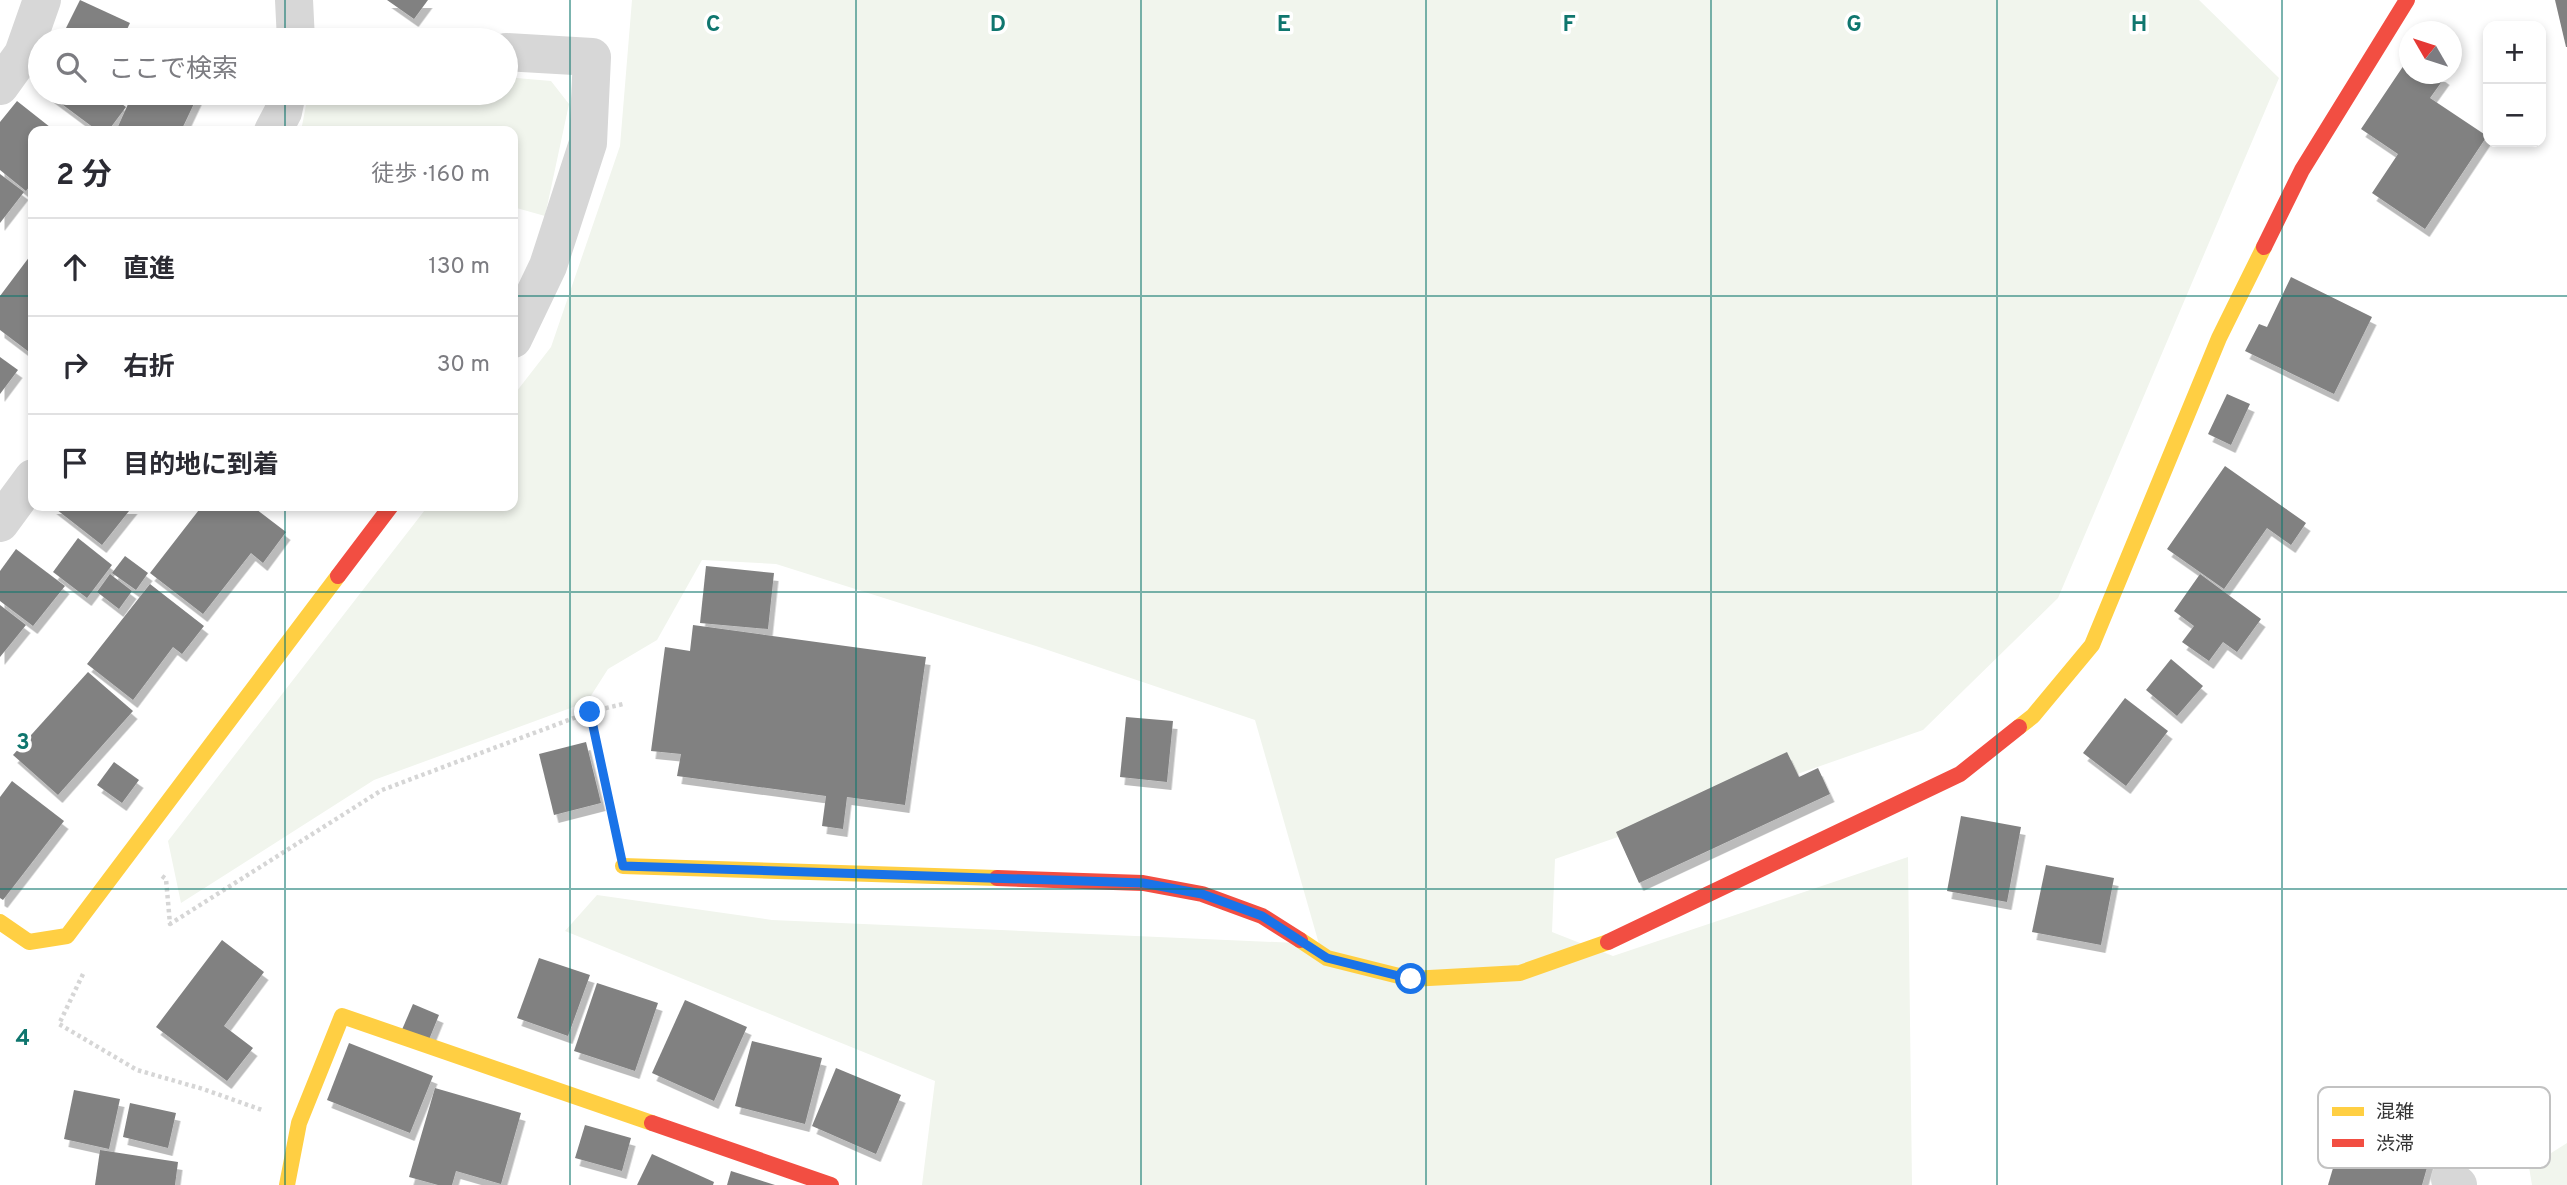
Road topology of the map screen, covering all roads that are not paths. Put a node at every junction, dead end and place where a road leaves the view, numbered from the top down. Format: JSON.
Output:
{"nodes":[{"id":1,"x":41,"y":0,"type":"edge"},
{"id":2,"x":293,"y":0,"type":"edge"},
{"id":3,"x":2407,"y":0,"type":"edge"},
{"id":4,"x":32,"y":28,"type":"edge"},
{"id":5,"x":296,"y":28,"type":"edge"},
{"id":6,"x":28,"y":39,"type":"edge"},
{"id":7,"x":518,"y":53,"type":"edge"},
{"id":8,"x":0,"y":86,"type":"edge"},
{"id":9,"x":285,"y":105,"type":"edge"},
{"id":10,"x":276,"y":126,"type":"edge"},
{"id":11,"x":518,"y":329,"type":"edge"},
{"id":12,"x":28,"y":484,"type":"edge"},
{"id":13,"x":387,"y":511,"type":"edge"},
{"id":14,"x":2,"y":516,"type":"edge"},
{"id":15,"x":623,"y":866,"type":"road end"},
{"id":16,"x":0,"y":922,"type":"edge"},
{"id":17,"x":287,"y":1185,"type":"edge"},
{"id":18,"x":831,"y":1185,"type":"edge"}],
"edges":[{"from":1,"to":4,"type":"street"},
{"from":2,"to":5,"type":"street"},
{"from":3,"to":15,"type":"street"},
{"from":6,"to":8,"type":"street"},
{"from":7,"to":11,"type":"street"},
{"from":9,"to":10,"type":"street"},
{"from":12,"to":14,"type":"street"},
{"from":13,"to":16,"type":"street"},
{"from":17,"to":18,"type":"street"}]}
